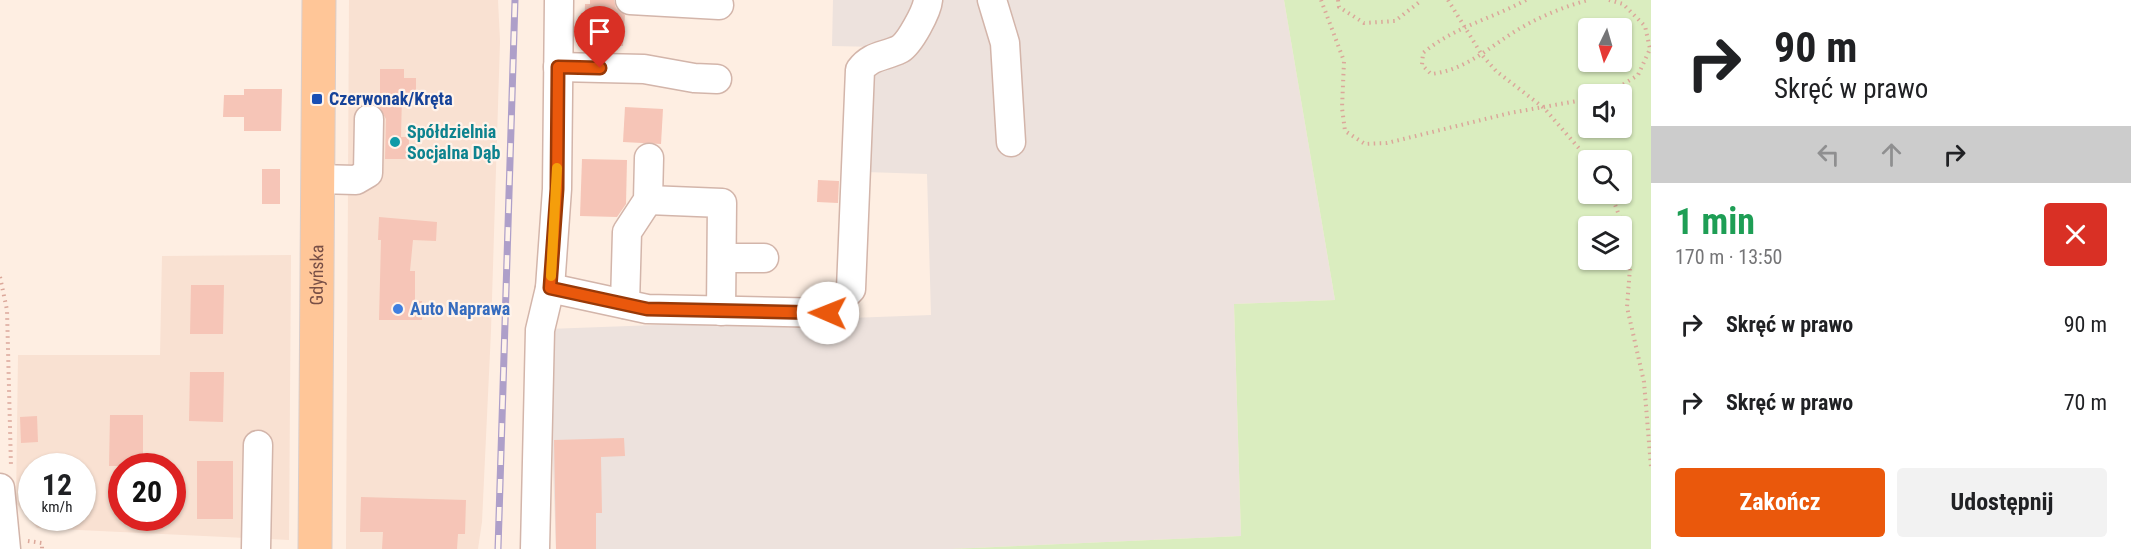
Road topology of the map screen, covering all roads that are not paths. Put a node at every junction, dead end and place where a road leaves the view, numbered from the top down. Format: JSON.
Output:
{"nodes":[{"id":1,"x":319,"y":0,"type":"edge"},
{"id":2,"x":559,"y":0,"type":"edge"},
{"id":3,"x":630,"y":0,"type":"edge"},
{"id":4,"x":928,"y":0,"type":"edge"},
{"id":5,"x":992,"y":0,"type":"edge"},
{"id":6,"x":719,"y":4,"type":"dead end"},
{"id":7,"x":558,"y":67,"type":"junction"},
{"id":8,"x":717,"y":80,"type":"dead end"},
{"id":9,"x":369,"y":119,"type":"dead end"},
{"id":10,"x":1011,"y":142,"type":"dead end"},
{"id":11,"x":650,"y":158,"type":"dead end"},
{"id":12,"x":317,"y":179,"type":"junction"},
{"id":13,"x":648,"y":200,"type":"junction"},
{"id":14,"x":722,"y":258,"type":"junction"},
{"id":15,"x":764,"y":258,"type":"dead end"},
{"id":16,"x":550,"y":288,"type":"junction"},
{"id":17,"x":625,"y":304,"type":"junction"},
{"id":18,"x":722,"y":311,"type":"junction"},
{"id":19,"x":258,"y":445,"type":"dead end"},
{"id":20,"x":6,"y":483,"type":"edge"},
{"id":21,"x":13,"y":542,"type":"edge"},
{"id":22,"x":256,"y":549,"type":"edge"},
{"id":23,"x":315,"y":549,"type":"edge"},
{"id":24,"x":535,"y":549,"type":"edge"}],
"edges":[{"from":1,"to":12,"type":"main road","name":"Gdyńska"},
{"from":2,"to":7,"type":"street"},
{"from":3,"to":6,"type":"street"},
{"from":4,"to":18,"type":"street"},
{"from":5,"to":10,"type":"street"},
{"from":7,"to":8,"type":"street"},
{"from":7,"to":16,"type":"street"},
{"from":9,"to":12,"type":"street"},
{"from":11,"to":13,"type":"street"},
{"from":12,"to":23,"type":"main road","name":"Gdyńska"},
{"from":13,"to":14,"type":"street"},
{"from":13,"to":17,"type":"street"},
{"from":14,"to":15,"type":"street"},
{"from":14,"to":18,"type":"street"},
{"from":16,"to":17,"type":"street"},
{"from":16,"to":24,"type":"street"},
{"from":17,"to":18,"type":"street"},
{"from":19,"to":22,"type":"street"},
{"from":20,"to":21,"type":"street"}]}
